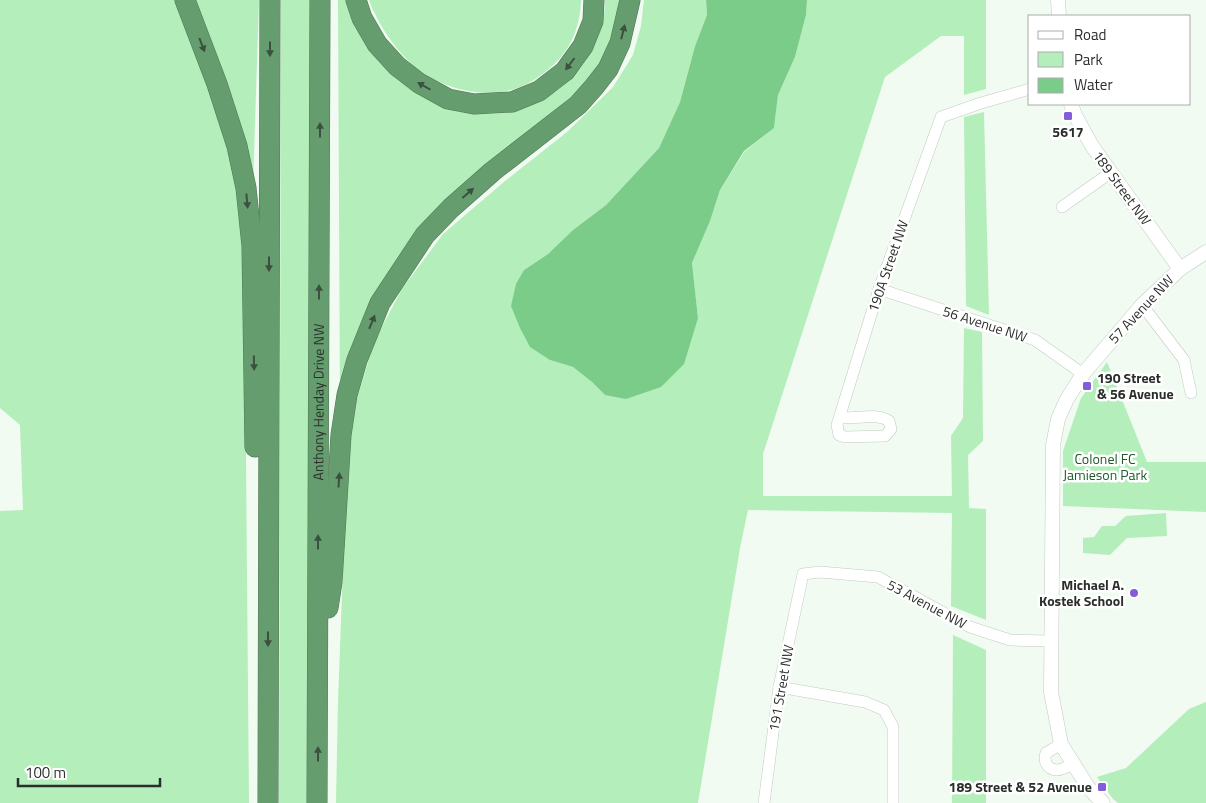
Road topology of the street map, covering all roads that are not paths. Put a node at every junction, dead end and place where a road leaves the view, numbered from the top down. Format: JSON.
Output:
{"nodes":[{"id":1,"x":185,"y":0,"type":"edge"},
{"id":2,"x":270,"y":0,"type":"edge"},
{"id":3,"x":320,"y":0,"type":"edge"},
{"id":4,"x":356,"y":0,"type":"edge"},
{"id":5,"x":590,"y":0,"type":"edge"},
{"id":6,"x":594,"y":0,"type":"edge"},
{"id":7,"x":630,"y":0,"type":"edge"},
{"id":8,"x":1058,"y":0,"type":"edge"},
{"id":9,"x":1059,"y":15,"type":"edge"},
{"id":10,"x":593,"y":21,"type":"junction"},
{"id":11,"x":1028,"y":90,"type":"edge"},
{"id":12,"x":1071,"y":105,"type":"edge"},
{"id":13,"x":1110,"y":173,"type":"junction"},
{"id":14,"x":1062,"y":207,"type":"dead end"},
{"id":15,"x":1206,"y":252,"type":"edge"},
{"id":16,"x":1180,"y":268,"type":"junction"},
{"id":17,"x":879,"y":289,"type":"junction"},
{"id":18,"x":1142,"y":305,"type":"junction"},
{"id":19,"x":1083,"y":374,"type":"junction"},
{"id":20,"x":1191,"y":393,"type":"dead end"},
{"id":21,"x":840,"y":417,"type":"dead end"},
{"id":22,"x":803,"y":574,"type":"joint"},
{"id":23,"x":268,"y":591,"type":"junction"},
{"id":24,"x":1050,"y":641,"type":"junction"},
{"id":25,"x":318,"y":667,"type":"junction"},
{"id":26,"x":779,"y":687,"type":"junction"},
{"id":27,"x":1062,"y":744,"type":"junction"},
{"id":28,"x":1072,"y":764,"type":"junction"},
{"id":29,"x":268,"y":803,"type":"edge"},
{"id":30,"x":317,"y":803,"type":"edge"},
{"id":31,"x":764,"y":803,"type":"edge"},
{"id":32,"x":893,"y":803,"type":"edge"},
{"id":33,"x":1103,"y":803,"type":"edge"}],
"edges":[{"from":1,"to":23,"type":"highway","one_way":true},
{"from":2,"to":23,"type":"highway","one_way":true},
{"from":25,"to":3,"type":"highway","name":"Anthony Henday Drive NW","one_way":true},
{"from":10,"to":4,"type":"highway","one_way":true},
{"from":5,"to":10,"type":"highway"},
{"from":6,"to":10,"type":"highway"},
{"from":25,"to":7,"type":"highway","one_way":true},
{"from":8,"to":9,"type":"street"},
{"from":11,"to":17,"type":"street","name":"190A Street NW"},
{"from":12,"to":13,"type":"street","name":"189 Street NW"},
{"from":13,"to":14,"type":"street"},
{"from":13,"to":16,"type":"street","name":"189 Street NW"},
{"from":15,"to":16,"type":"street","name":"57 Avenue NW"},
{"from":16,"to":18,"type":"street","name":"57 Avenue NW"},
{"from":17,"to":19,"type":"street","name":"56 Avenue NW"},
{"from":17,"to":21,"type":"street","name":"190A Street NW"},
{"from":18,"to":19,"type":"street","name":"57 Avenue NW"},
{"from":18,"to":20,"type":"street"},
{"from":19,"to":24,"type":"street","name":"57 Avenue NW"},
{"from":22,"to":24,"type":"street","name":"53 Avenue NW"},
{"from":22,"to":26,"type":"street","name":"191 Street NW"},
{"from":23,"to":29,"type":"highway","one_way":true},
{"from":24,"to":27,"type":"street","name":"57 Avenue NW"},
{"from":30,"to":25,"type":"highway","name":"Anthony Henday Drive NW","one_way":true},
{"from":26,"to":31,"type":"street","name":"191 Street NW"},
{"from":26,"to":32,"type":"street"},
{"from":27,"to":28,"type":"street","name":"57 Avenue NW"},
{"from":27,"to":28,"type":"street"},
{"from":28,"to":33,"type":"street","name":"57 Avenue NW"}]}
